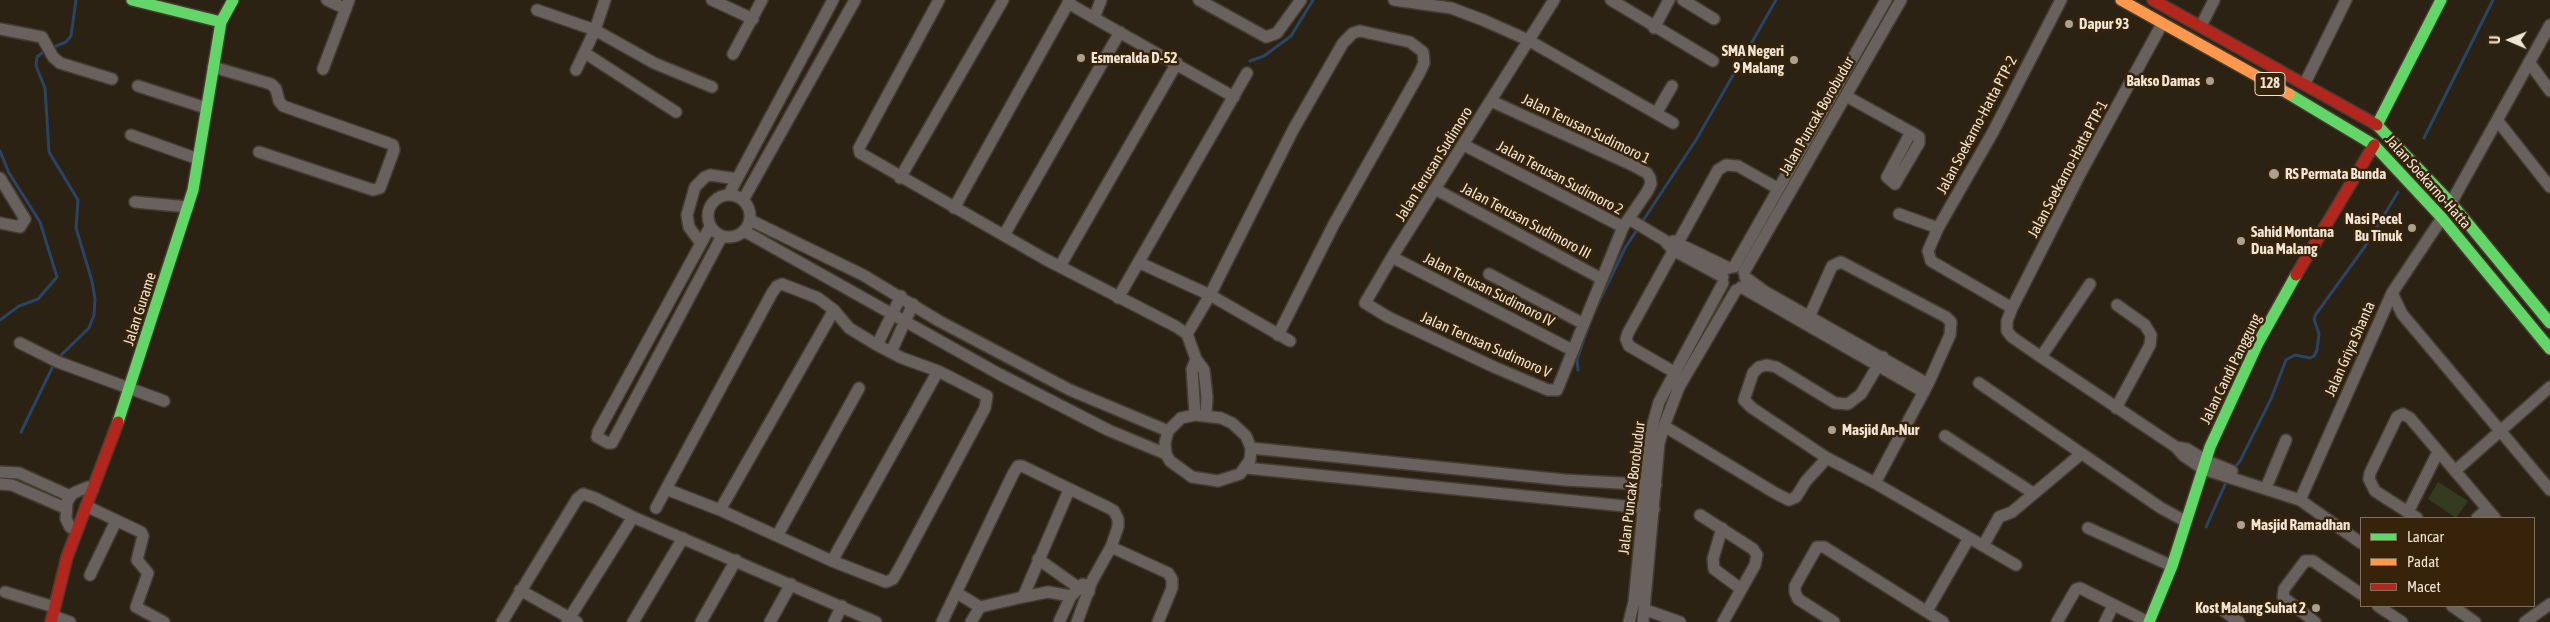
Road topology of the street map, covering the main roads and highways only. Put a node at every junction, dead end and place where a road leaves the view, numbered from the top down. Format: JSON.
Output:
{"nodes":[{"id":1,"x":132,"y":0,"type":"edge"},
{"id":2,"x":233,"y":0,"type":"edge"},
{"id":3,"x":2120,"y":0,"type":"edge"},
{"id":4,"x":2152,"y":0,"type":"edge"},
{"id":5,"x":2441,"y":0,"type":"edge"},
{"id":6,"x":221,"y":22,"type":"junction"},
{"id":7,"x":2201,"y":26,"type":"junction"},
{"id":8,"x":2194,"y":41,"type":"junction"},
{"id":9,"x":2378,"y":125,"type":"junction"},
{"id":10,"x":2374,"y":145,"type":"junction"},
{"id":11,"x":2516,"y":282,"type":"junction"},
{"id":12,"x":2504,"y":294,"type":"junction"},
{"id":13,"x":2550,"y":323,"type":"edge"},
{"id":14,"x":2550,"y":349,"type":"edge"},
{"id":15,"x":53,"y":615,"type":"edge"},
{"id":16,"x":2149,"y":622,"type":"edge"}],
"edges":[{"from":1,"to":6,"type":"main road"},
{"from":2,"to":6,"type":"main road","name":"Jalan Gurame"},
{"from":3,"to":8,"type":"main road","name":"Jalan Soekarno-Hatta","number":"128"},
{"from":4,"to":7,"type":"main road","name":"Jalan Soekarno-Hatta","number":"128"},
{"from":5,"to":9,"type":"main road"},
{"from":6,"to":15,"type":"main road","name":"Jalan Gurame"},
{"from":7,"to":8,"type":"main road"},
{"from":7,"to":9,"type":"main road","name":"Jalan Soekarno-Hatta","number":"128"},
{"from":8,"to":10,"type":"main road","name":"Jalan Soekarno-Hatta","number":"128"},
{"from":9,"to":11,"type":"main road","name":"Jalan Soekarno-Hatta","number":"128"},
{"from":10,"to":12,"type":"main road","name":"Jalan Soekarno-Hatta","number":"128"},
{"from":10,"to":16,"type":"main road","name":"Jalan Candi Panggung"},
{"from":11,"to":12,"type":"main road"},
{"from":11,"to":13,"type":"main road","name":"Jalan Soekarno-Hatta","number":"128"},
{"from":12,"to":14,"type":"main road","name":"Jalan Soekarno-Hatta","number":"128"}]}
